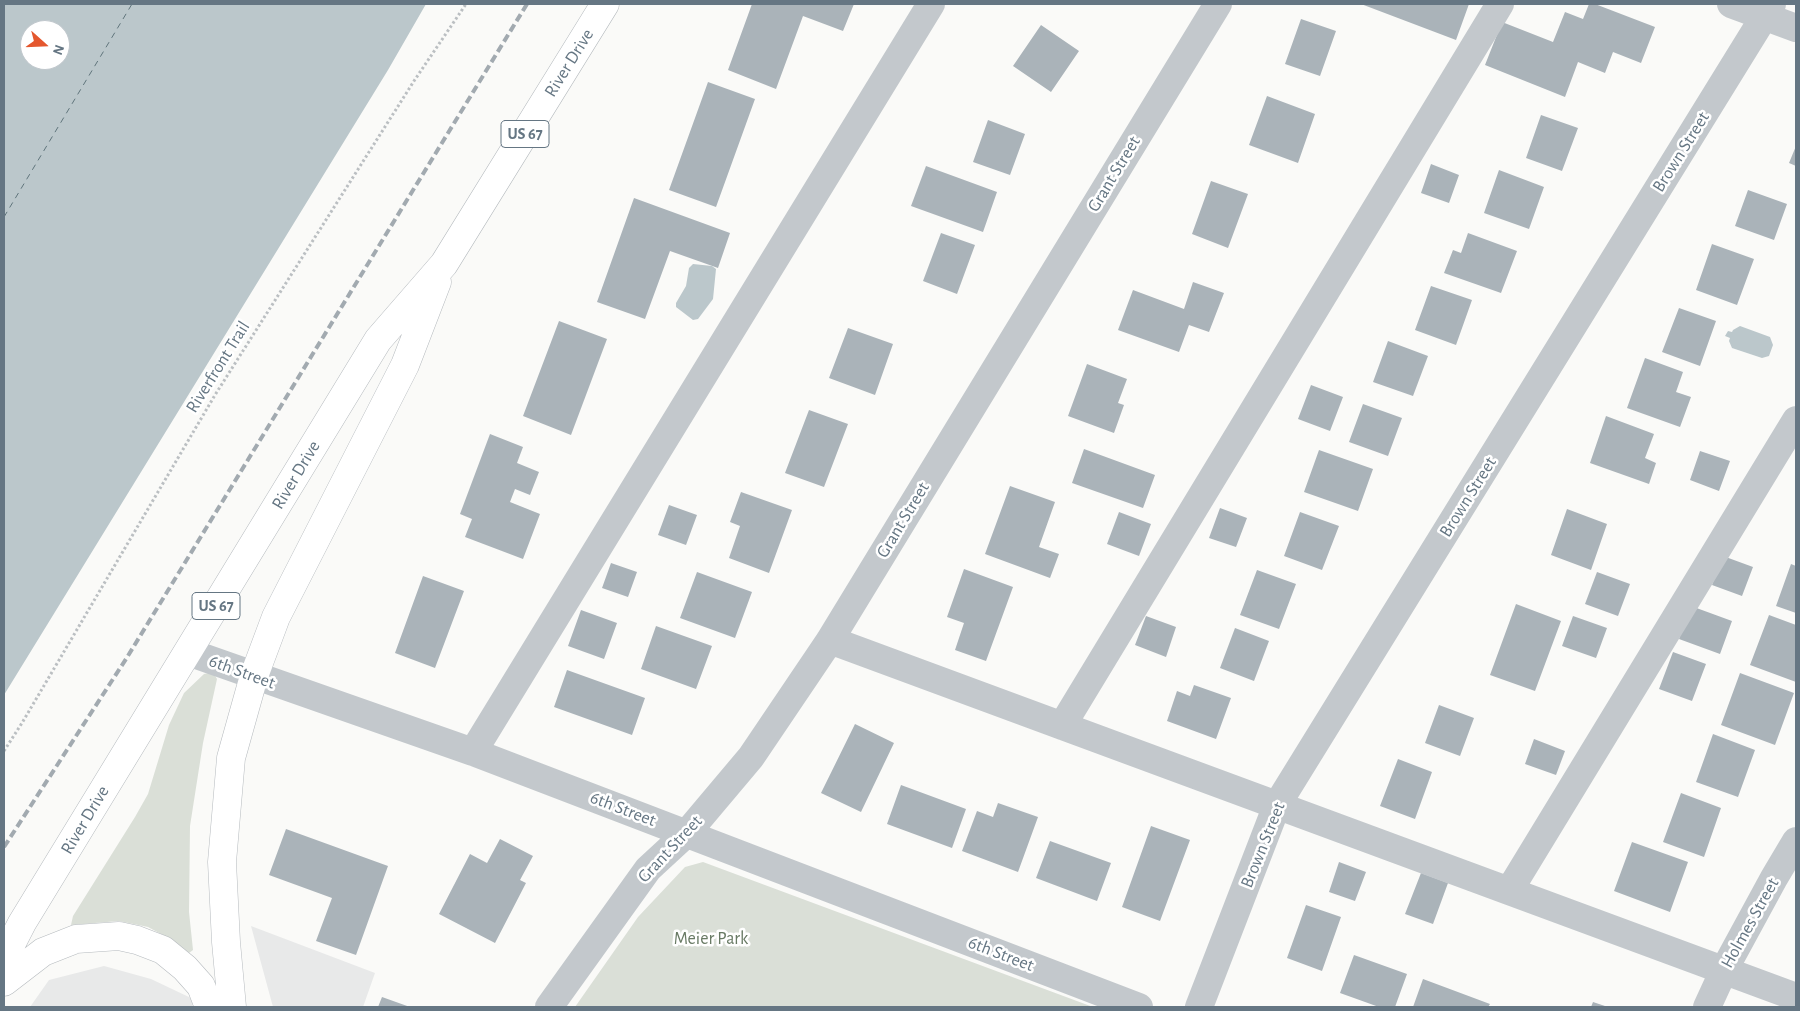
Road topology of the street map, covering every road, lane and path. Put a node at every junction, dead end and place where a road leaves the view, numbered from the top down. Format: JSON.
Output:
{"nodes":[{"id":1,"x":466,"y":4,"type":"edge"},
{"id":2,"x":605,"y":4,"type":"edge"},
{"id":3,"x":931,"y":4,"type":"edge"},
{"id":4,"x":1218,"y":4,"type":"edge"},
{"id":5,"x":1500,"y":4,"type":"edge"},
{"id":6,"x":1731,"y":4,"type":"edge"},
{"id":7,"x":1768,"y":10,"type":"edge"},
{"id":8,"x":1796,"y":28,"type":"edge"},
{"id":9,"x":444,"y":264,"type":"junction"},
{"id":10,"x":1796,"y":420,"type":"edge"},
{"id":11,"x":830,"y":640,"type":"junction"},
{"id":12,"x":188,"y":652,"type":"junction"},
{"id":13,"x":254,"y":676,"type":"junction"},
{"id":14,"x":1062,"y":726,"type":"junction"},
{"id":15,"x":4,"y":751,"type":"edge"},
{"id":16,"x":473,"y":752,"type":"junction"},
{"id":17,"x":1277,"y":805,"type":"junction"},
{"id":18,"x":687,"y":833,"type":"junction"},
{"id":19,"x":1796,"y":841,"type":"edge"},
{"id":20,"x":1510,"y":891,"type":"junction"},
{"id":21,"x":4,"y":958,"type":"edge"},
{"id":22,"x":1724,"y":970,"type":"junction"},
{"id":23,"x":4,"y":982,"type":"edge"},
{"id":24,"x":1796,"y":997,"type":"edge"},
{"id":25,"x":210,"y":1007,"type":"edge"},
{"id":26,"x":232,"y":1007,"type":"edge"},
{"id":27,"x":549,"y":1007,"type":"edge"},
{"id":28,"x":1139,"y":1007,"type":"edge"},
{"id":29,"x":1199,"y":1007,"type":"edge"},
{"id":30,"x":1707,"y":1007,"type":"edge"}],
"edges":[{"from":1,"to":15,"type":"path","name":"Riverfront Trail"},
{"from":2,"to":9,"type":"main road","name":"River Drive","number":"US 67"},
{"from":3,"to":16,"type":"street"},
{"from":4,"to":11,"type":"street","name":"Grant Street"},
{"from":5,"to":14,"type":"street"},
{"from":6,"to":7,"type":"street"},
{"from":7,"to":8,"type":"street"},
{"from":7,"to":17,"type":"street","name":"Brown Street"},
{"from":9,"to":12,"type":"main road","name":"River Drive","number":"US 67"},
{"from":9,"to":13,"type":"main road","number":"US 67"},
{"from":10,"to":20,"type":"street"},
{"from":11,"to":14,"type":"street"},
{"from":11,"to":18,"type":"street","name":"Grant Street"},
{"from":12,"to":13,"type":"street","name":"6th Street"},
{"from":12,"to":21,"type":"main road","name":"River Drive","number":"US 67"},
{"from":13,"to":16,"type":"street","name":"6th Street"},
{"from":13,"to":26,"type":"main road","number":"US 67"},
{"from":14,"to":17,"type":"street"},
{"from":16,"to":18,"type":"street","name":"6th Street"},
{"from":17,"to":20,"type":"street"},
{"from":17,"to":29,"type":"street","name":"Brown Street"},
{"from":18,"to":27,"type":"street","name":"Grant Street"},
{"from":18,"to":28,"type":"street","name":"6th Street"},
{"from":19,"to":22,"type":"street","name":"Holmes Street"},
{"from":20,"to":22,"type":"street"},
{"from":22,"to":24,"type":"street"},
{"from":22,"to":30,"type":"street","name":"Holmes Street"},
{"from":23,"to":25,"type":"main road"}]}
